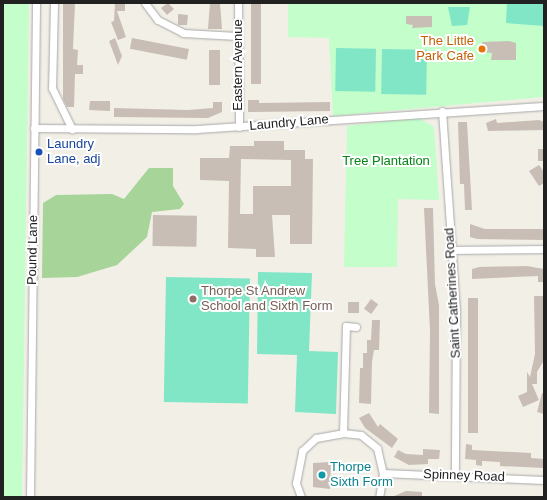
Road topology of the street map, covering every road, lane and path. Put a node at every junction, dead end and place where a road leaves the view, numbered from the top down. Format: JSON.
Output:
{"nodes":[{"id":1,"x":36,"y":3,"type":"edge"},
{"id":2,"x":54,"y":3,"type":"edge"},
{"id":3,"x":145,"y":3,"type":"edge"},
{"id":4,"x":238,"y":3,"type":"edge"},
{"id":5,"x":237,"y":36,"type":"junction"},
{"id":6,"x":544,"y":106,"type":"edge"},
{"id":7,"x":442,"y":111,"type":"junction"},
{"id":8,"x":239,"y":127,"type":"junction"},
{"id":9,"x":34,"y":128,"type":"junction"},
{"id":10,"x":72,"y":128,"type":"junction"},
{"id":11,"x":544,"y":249,"type":"edge"},
{"id":12,"x":452,"y":250,"type":"junction"},
{"id":13,"x":356,"y":327,"type":"dead end"},
{"id":14,"x":343,"y":433,"type":"junction"},
{"id":15,"x":383,"y":474,"type":"junction"},
{"id":16,"x":455,"y":475,"type":"junction"},
{"id":17,"x":544,"y":480,"type":"edge"},
{"id":18,"x":30,"y":497,"type":"edge"},
{"id":19,"x":301,"y":497,"type":"edge"},
{"id":20,"x":378,"y":497,"type":"edge"}],
"edges":[{"from":1,"to":9,"type":"street","name":"Pound Lane"},
{"from":2,"to":10,"type":"street"},
{"from":3,"to":5,"type":"street"},
{"from":4,"to":5,"type":"street","name":"Eastern Avenue"},
{"from":5,"to":8,"type":"street","name":"Eastern Avenue"},
{"from":6,"to":7,"type":"street","name":"Laundry Lane"},
{"from":7,"to":8,"type":"street","name":"Laundry Lane"},
{"from":7,"to":12,"type":"street","name":"Saint Catherines Road"},
{"from":8,"to":10,"type":"street","name":"Laundry Lane"},
{"from":9,"to":10,"type":"street","name":"Laundry Lane"},
{"from":9,"to":18,"type":"street","name":"Pound Lane"},
{"from":11,"to":12,"type":"street"},
{"from":12,"to":16,"type":"street","name":"Saint Catherines Road"},
{"from":13,"to":14,"type":"street"},
{"from":14,"to":15,"type":"street"},
{"from":14,"to":19,"type":"street"},
{"from":15,"to":16,"type":"street","name":"Spinney Road"},
{"from":15,"to":20,"type":"street"},
{"from":16,"to":17,"type":"street","name":"Spinney Road"}]}
